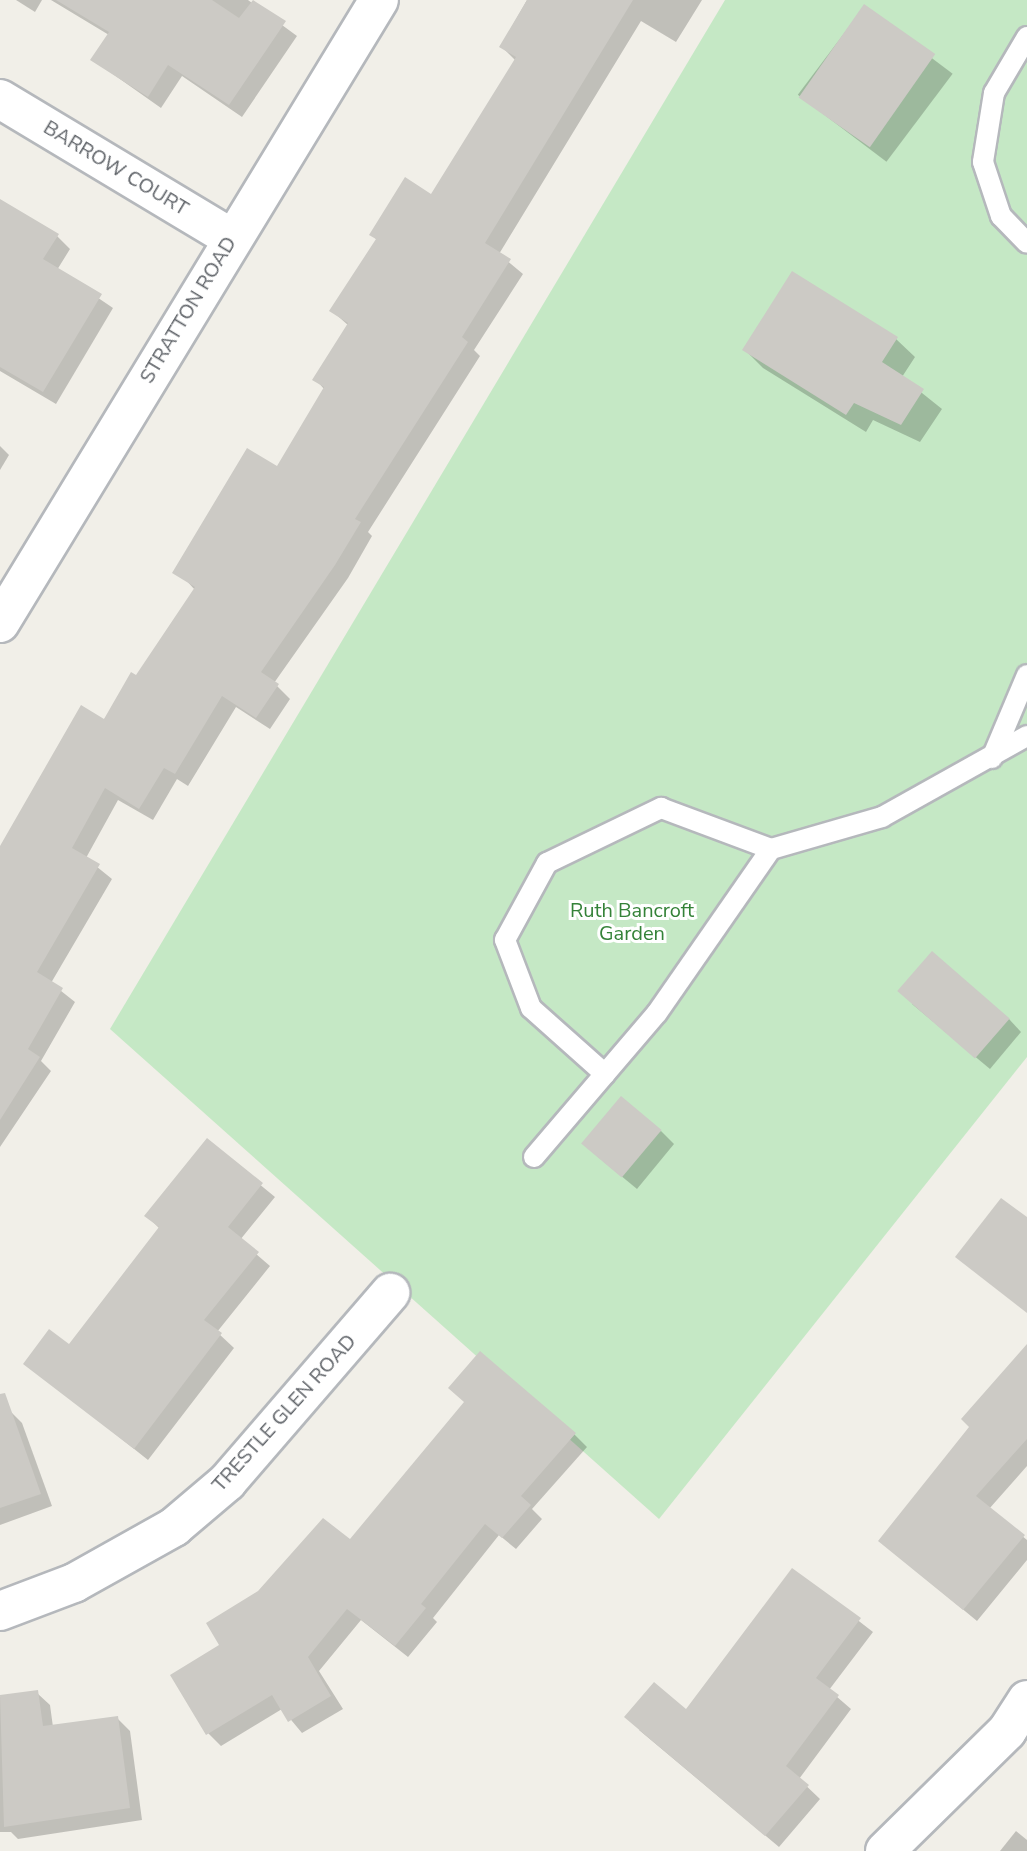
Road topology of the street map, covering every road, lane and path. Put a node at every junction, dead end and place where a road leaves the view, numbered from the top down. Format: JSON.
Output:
{"nodes":[{"id":1,"x":379,"y":0,"type":"edge"},
{"id":2,"x":1027,"y":37,"type":"edge"},
{"id":3,"x":0,"y":99,"type":"edge"},
{"id":4,"x":231,"y":238,"type":"junction"},
{"id":5,"x":1027,"y":243,"type":"edge"},
{"id":6,"x":0,"y":623,"type":"edge"},
{"id":7,"x":1027,"y":675,"type":"edge"},
{"id":8,"x":1027,"y":736,"type":"edge"},
{"id":9,"x":992,"y":758,"type":"junction"},
{"id":10,"x":771,"y":849,"type":"junction"},
{"id":11,"x":605,"y":1074,"type":"junction"},
{"id":12,"x":534,"y":1157,"type":"dead end"},
{"id":13,"x":390,"y":1293,"type":"dead end"},
{"id":14,"x":0,"y":1611,"type":"edge"},
{"id":15,"x":1020,"y":1725,"type":"edge"},
{"id":16,"x":885,"y":1851,"type":"edge"}],
"edges":[{"from":1,"to":4,"type":"street","name":"STRATTON ROAD"},
{"from":2,"to":5,"type":"lane"},
{"from":3,"to":4,"type":"street","name":"BARROW COURT"},
{"from":4,"to":6,"type":"street","name":"STRATTON ROAD"},
{"from":7,"to":9,"type":"lane"},
{"from":8,"to":9,"type":"lane"},
{"from":9,"to":10,"type":"lane"},
{"from":10,"to":11,"type":"lane"},
{"from":10,"to":11,"type":"lane"},
{"from":11,"to":12,"type":"lane"},
{"from":13,"to":14,"type":"street","name":"TRESTLE GLEN ROAD"},
{"from":15,"to":16,"type":"street"}]}
